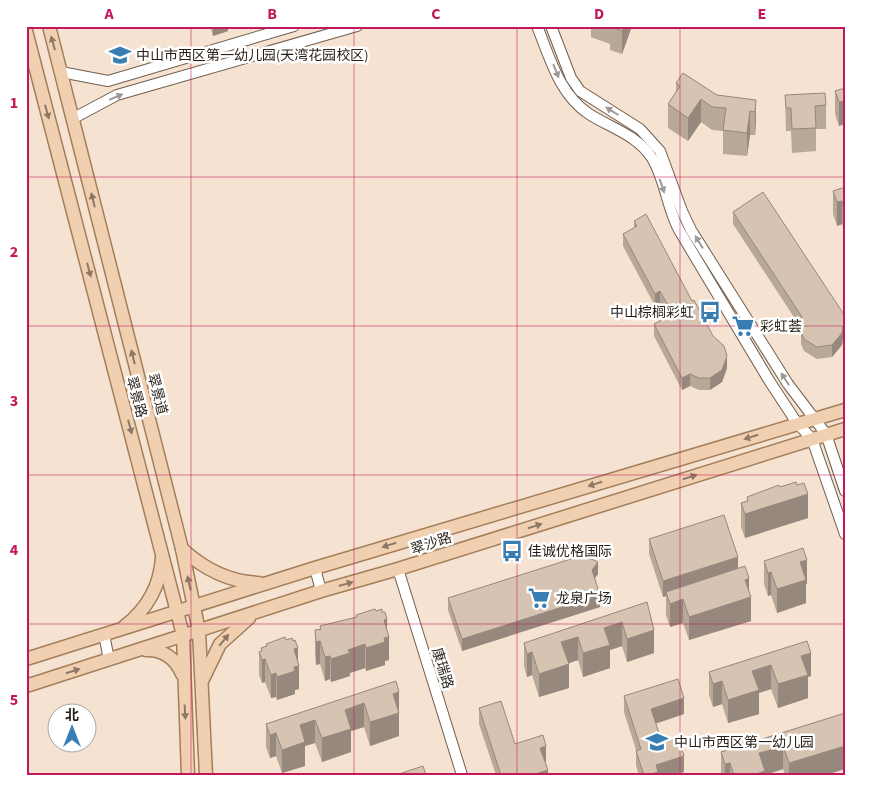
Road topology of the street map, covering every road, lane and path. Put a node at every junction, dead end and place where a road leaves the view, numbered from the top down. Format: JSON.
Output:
{"nodes":[{"id":1,"x":49,"y":26,"type":"edge"},
{"id":2,"x":294,"y":26,"type":"edge"},
{"id":3,"x":357,"y":26,"type":"edge"},
{"id":4,"x":537,"y":26,"type":"edge"},
{"id":5,"x":551,"y":26,"type":"edge"},
{"id":6,"x":26,"y":31,"type":"edge"},
{"id":7,"x":60,"y":72,"type":"junction"},
{"id":8,"x":72,"y":119,"type":"junction"},
{"id":9,"x":727,"y":286,"type":"junction"},
{"id":10,"x":716,"y":292,"type":"junction"},
{"id":11,"x":845,"y":410,"type":"edge"},
{"id":12,"x":814,"y":418,"type":"junction"},
{"id":13,"x":798,"y":423,"type":"junction"},
{"id":14,"x":845,"y":428,"type":"edge"},
{"id":15,"x":826,"y":434,"type":"junction"},
{"id":16,"x":812,"y":439,"type":"junction"},
{"id":17,"x":845,"y":491,"type":"edge"},
{"id":18,"x":845,"y":534,"type":"edge"},
{"id":19,"x":182,"y":549,"type":"junction"},
{"id":20,"x":162,"y":551,"type":"junction"},
{"id":21,"x":315,"y":568,"type":"junction"},
{"id":22,"x":398,"y":570,"type":"junction"},
{"id":23,"x":266,"y":583,"type":"junction"},
{"id":24,"x":321,"y":591,"type":"junction"},
{"id":25,"x":194,"y":607,"type":"junction"},
{"id":26,"x":266,"y":609,"type":"junction"},
{"id":27,"x":177,"y":612,"type":"junction"},
{"id":28,"x":121,"y":629,"type":"junction"},
{"id":29,"x":199,"y":631,"type":"junction"},
{"id":30,"x":104,"y":634,"type":"junction"},
{"id":31,"x":182,"y":635,"type":"junction"},
{"id":32,"x":141,"y":650,"type":"junction"},
{"id":33,"x":26,"y":659,"type":"edge"},
{"id":34,"x":108,"y":660,"type":"junction"},
{"id":35,"x":184,"y":681,"type":"junction"},
{"id":36,"x":202,"y":683,"type":"junction"},
{"id":37,"x":26,"y":686,"type":"edge"},
{"id":38,"x":188,"y":775,"type":"edge"},
{"id":39,"x":206,"y":775,"type":"edge"},
{"id":40,"x":462,"y":775,"type":"edge"}],
"edges":[{"from":7,"to":1,"type":"main road","name":"翠景道","one_way":true},
{"from":2,"to":7,"type":"street"},
{"from":8,"to":3,"type":"street","one_way":true},
{"from":4,"to":10,"type":"street","one_way":true},
{"from":9,"to":5,"type":"street","one_way":true},
{"from":6,"to":20,"type":"main road","name":"翠景路","one_way":true},
{"from":7,"to":8,"type":"main road","name":"翠景道"},
{"from":19,"to":8,"type":"main road","name":"翠景道","one_way":true},
{"from":9,"to":10,"type":"street"},
{"from":12,"to":9,"type":"street","one_way":true},
{"from":10,"to":13,"type":"street"},
{"from":11,"to":12,"type":"main road","name":"翠沙路"},
{"from":12,"to":13,"type":"main road","name":"翠沙路"},
{"from":12,"to":15,"type":"street"},
{"from":13,"to":16,"type":"street"},
{"from":13,"to":21,"type":"main road","name":"翠沙路","one_way":true},
{"from":14,"to":15,"type":"main road","name":"翠沙路"},
{"from":15,"to":16,"type":"main road","name":"翠沙路"},
{"from":15,"to":17,"type":"street"},
{"from":16,"to":18,"type":"street"},
{"from":22,"to":16,"type":"main road","name":"翠沙路","one_way":true},
{"from":19,"to":23,"type":"main road"},
{"from":25,"to":19,"type":"main road","name":"翠景道","one_way":true},
{"from":20,"to":27,"type":"main road","name":"翠景路"},
{"from":20,"to":28,"type":"main road"},
{"from":21,"to":23,"type":"main road","name":"翠沙路"},
{"from":21,"to":24,"type":"street"},
{"from":24,"to":22,"type":"main road","name":"翠沙路","one_way":true},
{"from":22,"to":40,"type":"street","name":"康瑞路"},
{"from":23,"to":25,"type":"main road","name":"翠沙路"},
{"from":24,"to":26,"type":"main road","name":"翠沙路"},
{"from":25,"to":27,"type":"main road","name":"翠沙路"},
{"from":25,"to":29,"type":"main road","name":"翠景道"},
{"from":26,"to":29,"type":"main road","name":"翠沙路"},
{"from":36,"to":26,"type":"main road","one_way":true},
{"from":27,"to":28,"type":"main road","name":"翠沙路"},
{"from":27,"to":31,"type":"main road","name":"翠景路"},
{"from":28,"to":30,"type":"main road","name":"翠沙路"},
{"from":29,"to":31,"type":"main road","name":"翠沙路"},
{"from":29,"to":36,"type":"main road","name":"翠景道"},
{"from":30,"to":33,"type":"main road","name":"翠沙路"},
{"from":30,"to":34,"type":"street"},
{"from":31,"to":32,"type":"main road","name":"翠沙路"},
{"from":31,"to":35,"type":"main road","name":"翠景路"},
{"from":32,"to":34,"type":"main road","name":"翠沙路"},
{"from":32,"to":35,"type":"main road"},
{"from":37,"to":34,"type":"main road","name":"翠沙路","one_way":true},
{"from":35,"to":38,"type":"main road","name":"翠景路","one_way":true},
{"from":36,"to":39,"type":"main road","name":"翠景道"}]}
